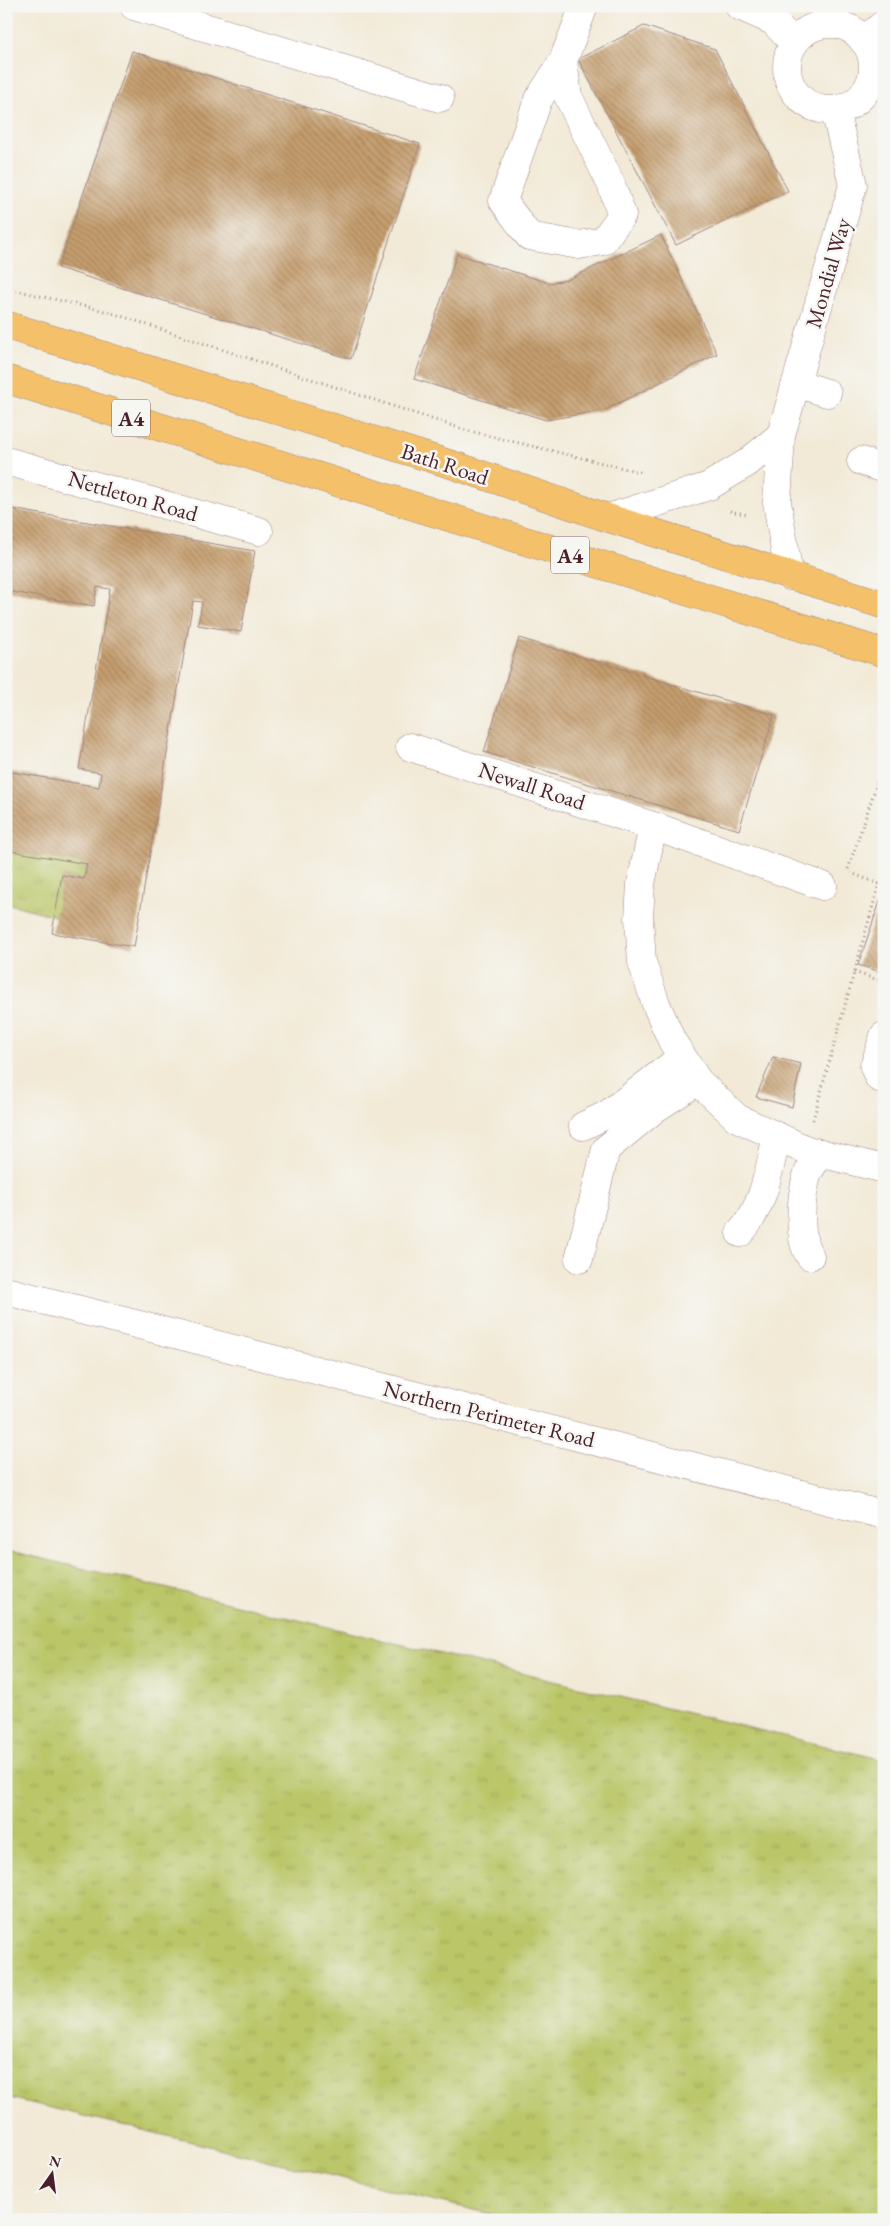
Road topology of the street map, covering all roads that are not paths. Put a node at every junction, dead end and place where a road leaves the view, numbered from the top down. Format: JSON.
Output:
{"nodes":[{"id":1,"x":134,"y":6,"type":"edge"},
{"id":2,"x":584,"y":6,"type":"edge"},
{"id":3,"x":739,"y":6,"type":"edge"},
{"id":4,"x":884,"y":24,"type":"edge"},
{"id":5,"x":863,"y":41,"type":"junction"},
{"id":6,"x":794,"y":43,"type":"junction"},
{"id":7,"x":563,"y":61,"type":"junction"},
{"id":8,"x":440,"y":98,"type":"dead end"},
{"id":9,"x":835,"y":110,"type":"junction"},
{"id":10,"x":6,"y":325,"type":"edge"},
{"id":11,"x":6,"y":379,"type":"edge"},
{"id":12,"x":796,"y":383,"type":"junction"},
{"id":13,"x":827,"y":393,"type":"dead end"},
{"id":14,"x":782,"y":435,"type":"junction"},
{"id":15,"x":6,"y":461,"type":"edge"},
{"id":16,"x":608,"y":518,"type":"junction"},
{"id":17,"x":259,"y":531,"type":"dead end"},
{"id":18,"x":788,"y":576,"type":"junction"},
{"id":19,"x":884,"y":605,"type":"edge"},
{"id":20,"x":884,"y":653,"type":"edge"},
{"id":21,"x":410,"y":747,"type":"dead end"},
{"id":22,"x":653,"y":826,"type":"junction"},
{"id":23,"x":823,"y":886,"type":"dead end"},
{"id":24,"x":884,"y":1036,"type":"edge"},
{"id":25,"x":682,"y":1057,"type":"junction"},
{"id":26,"x":882,"y":1079,"type":"edge"},
{"id":27,"x":698,"y":1081,"type":"junction"},
{"id":28,"x":583,"y":1126,"type":"dead end"},
{"id":29,"x":777,"y":1136,"type":"junction"},
{"id":30,"x":815,"y":1152,"type":"junction"},
{"id":31,"x":884,"y":1168,"type":"edge"},
{"id":32,"x":740,"y":1233,"type":"dead end"},
{"id":33,"x":810,"y":1256,"type":"dead end"},
{"id":34,"x":579,"y":1259,"type":"dead end"},
{"id":35,"x":6,"y":1291,"type":"edge"},
{"id":36,"x":884,"y":1514,"type":"edge"}],
"edges":[{"from":1,"to":8,"type":"street"},
{"from":2,"to":7,"type":"street"},
{"from":3,"to":6,"type":"street"},
{"from":4,"to":5,"type":"street"},
{"from":5,"to":6,"type":"street"},
{"from":5,"to":9,"type":"street"},
{"from":6,"to":9,"type":"street"},
{"from":7,"to":7,"type":"street"},
{"from":9,"to":12,"type":"street","name":"Mondial Way"},
{"from":10,"to":16,"type":"highway","name":"Bath Road","number":"A4"},
{"from":11,"to":20,"type":"highway","number":"A4"},
{"from":12,"to":13,"type":"street"},
{"from":12,"to":14,"type":"street","name":"Mondial Way"},
{"from":14,"to":16,"type":"street"},
{"from":14,"to":18,"type":"street","name":"Mondial Way"},
{"from":15,"to":17,"type":"street","name":"Nettleton Road"},
{"from":16,"to":18,"type":"highway","name":"Bath Road","number":"A4"},
{"from":18,"to":19,"type":"highway","name":"Bath Road","number":"A4"},
{"from":21,"to":22,"type":"street","name":"Newall Road"},
{"from":22,"to":23,"type":"street","name":"Newall Road"},
{"from":22,"to":25,"type":"street"},
{"from":24,"to":26,"type":"street"},
{"from":25,"to":27,"type":"street"},
{"from":25,"to":28,"type":"street"},
{"from":27,"to":29,"type":"street"},
{"from":27,"to":34,"type":"street"},
{"from":29,"to":30,"type":"street"},
{"from":29,"to":32,"type":"street"},
{"from":30,"to":31,"type":"street"},
{"from":30,"to":33,"type":"street"},
{"from":35,"to":36,"type":"street","name":"Northern Perimeter Road"}]}
